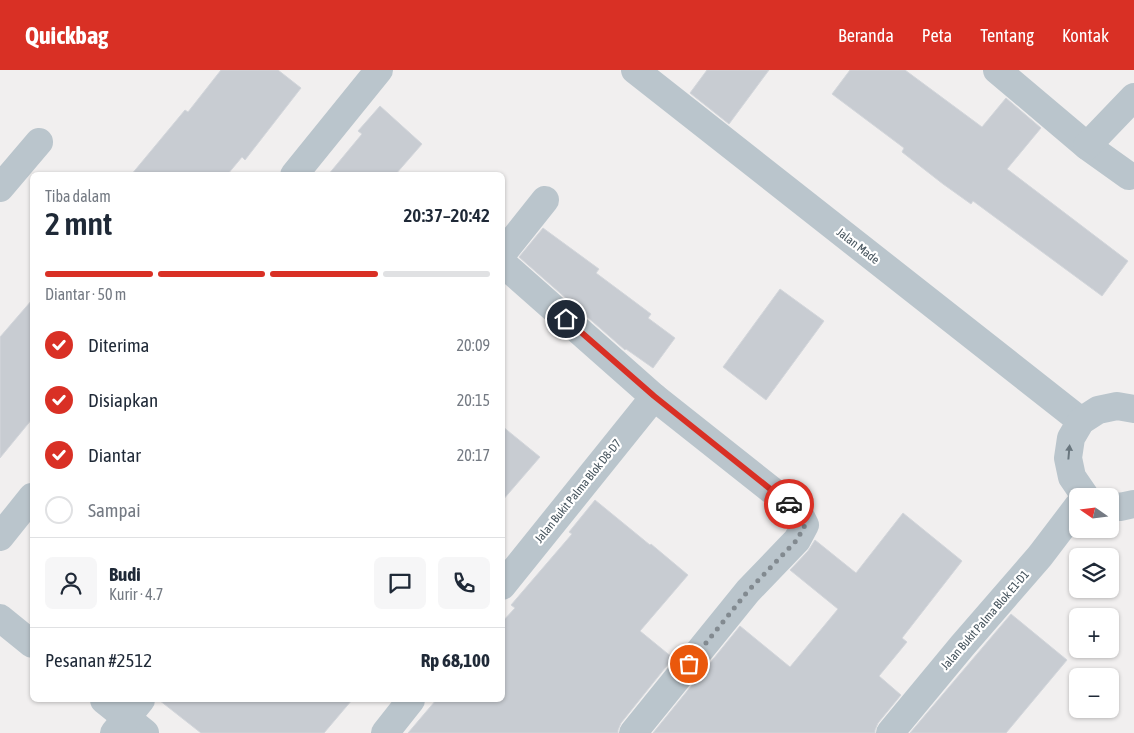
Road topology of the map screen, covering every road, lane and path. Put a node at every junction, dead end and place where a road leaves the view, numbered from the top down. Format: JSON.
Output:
{"nodes":[{"id":1,"x":379,"y":70,"type":"edge"},
{"id":2,"x":635,"y":70,"type":"edge"},
{"id":3,"x":997,"y":70,"type":"edge"},
{"id":4,"x":1134,"y":97,"type":"edge"},
{"id":5,"x":39,"y":142,"type":"dead end"},
{"id":6,"x":1087,"y":146,"type":"junction"},
{"id":7,"x":296,"y":172,"type":"edge"},
{"id":8,"x":1129,"y":176,"type":"dead end"},
{"id":9,"x":0,"y":188,"type":"edge"},
{"id":10,"x":545,"y":200,"type":"dead end"},
{"id":11,"x":505,"y":250,"type":"edge"},
{"id":12,"x":505,"y":267,"type":"edge"},
{"id":13,"x":654,"y":396,"type":"junction"},
{"id":14,"x":1134,"y":409,"type":"edge"},
{"id":15,"x":1081,"y":421,"type":"junction"},
{"id":16,"x":1080,"y":488,"type":"edge"},
{"id":17,"x":30,"y":500,"type":"edge"},
{"id":18,"x":1134,"y":504,"type":"edge"},
{"id":19,"x":1119,"y":507,"type":"edge"},
{"id":20,"x":1069,"y":518,"type":"edge"},
{"id":21,"x":0,"y":537,"type":"edge"},
{"id":22,"x":505,"y":582,"type":"edge"},
{"id":23,"x":0,"y":618,"type":"edge"},
{"id":24,"x":30,"y":642,"type":"edge"},
{"id":25,"x":107,"y":702,"type":"edge"},
{"id":26,"x":409,"y":702,"type":"edge"},
{"id":27,"x":131,"y":721,"type":"edge"},
{"id":28,"x":385,"y":733,"type":"edge"},
{"id":29,"x":634,"y":733,"type":"edge"},
{"id":30,"x":890,"y":733,"type":"edge"}],
"edges":[{"from":1,"to":7,"type":"street"},
{"from":2,"to":15,"type":"street","name":"Jalan Made"},
{"from":3,"to":6,"type":"street"},
{"from":4,"to":6,"type":"street"},
{"from":5,"to":9,"type":"street"},
{"from":6,"to":8,"type":"street"},
{"from":10,"to":11,"type":"street"},
{"from":12,"to":13,"type":"street"},
{"from":13,"to":22,"type":"street","name":"Jalan Bukit Palma Blok D8-D7"},
{"from":13,"to":29,"type":"street"},
{"from":14,"to":15,"type":"street"},
{"from":16,"to":15,"type":"street","one_way":true},
{"from":17,"to":21,"type":"street"},
{"from":18,"to":19,"type":"street"},
{"from":20,"to":30,"type":"street","name":"Jalan Bukit Palma Blok E1-D1"},
{"from":23,"to":24,"type":"street"},
{"from":25,"to":27,"type":"street"},
{"from":26,"to":28,"type":"street"}]}
